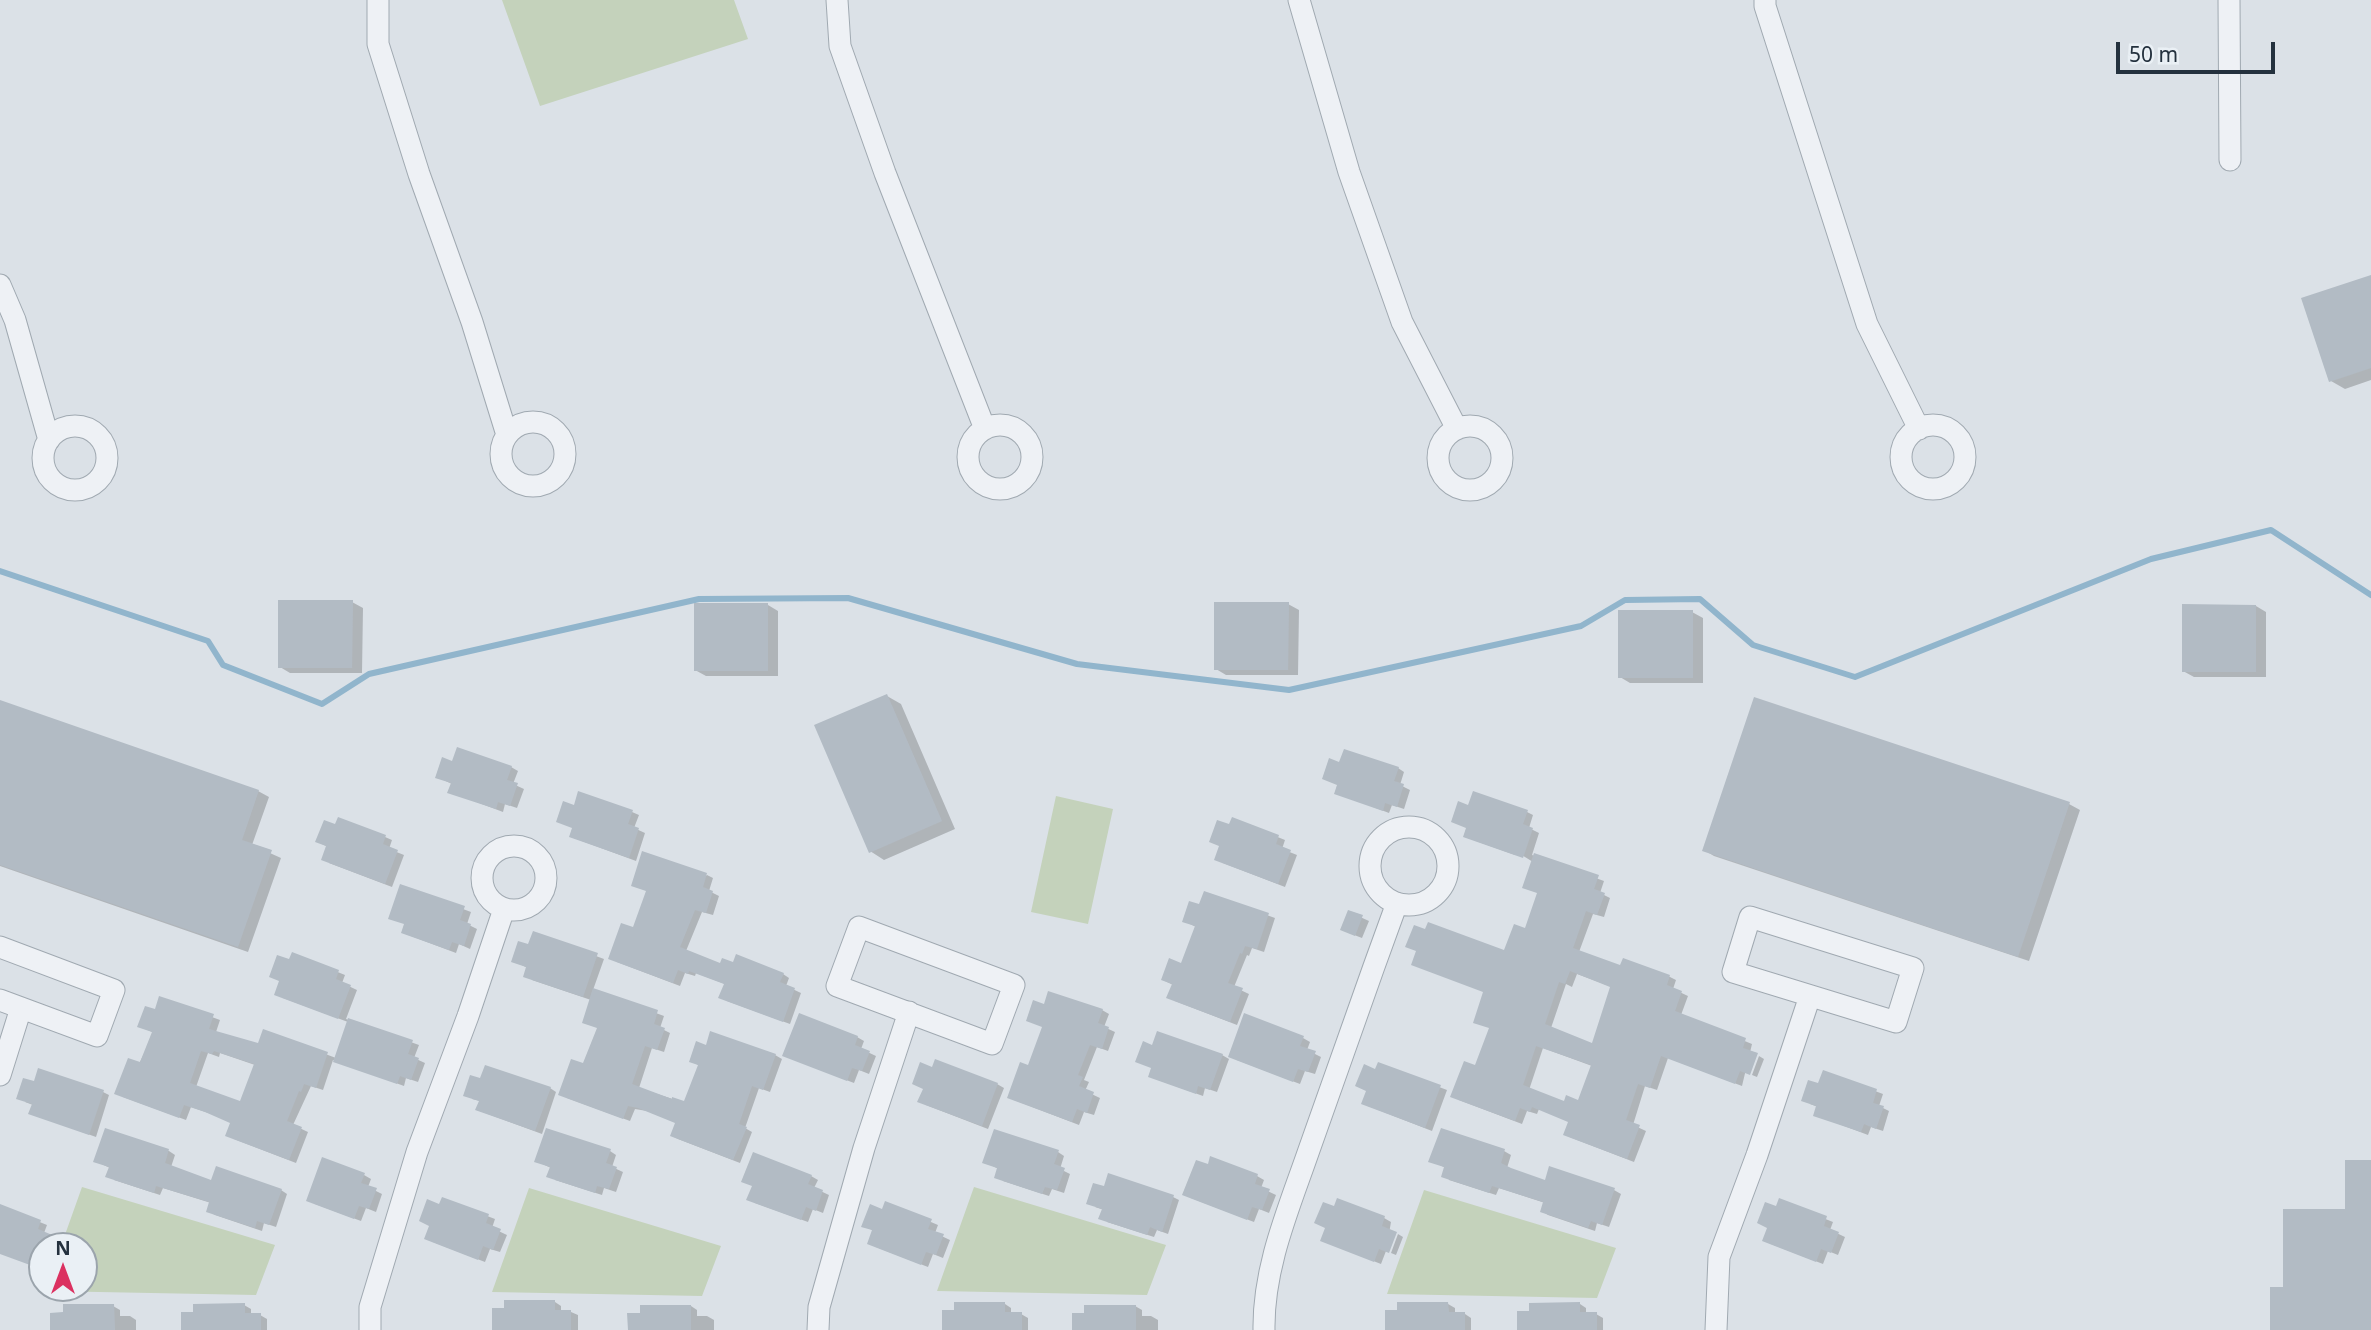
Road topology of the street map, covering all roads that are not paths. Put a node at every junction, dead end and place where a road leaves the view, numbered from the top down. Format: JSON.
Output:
{"nodes":[{"id":1,"x":378,"y":0,"type":"edge"},
{"id":2,"x":837,"y":0,"type":"edge"},
{"id":3,"x":1299,"y":0,"type":"edge"},
{"id":4,"x":1765,"y":0,"type":"edge"},
{"id":5,"x":2229,"y":0,"type":"edge"},
{"id":6,"x":2230,"y":160,"type":"dead end"},
{"id":7,"x":0,"y":285,"type":"edge"},
{"id":8,"x":985,"y":429,"type":"dead end"},
{"id":9,"x":1457,"y":429,"type":"dead end"},
{"id":10,"x":1919,"y":429,"type":"dead end"},
{"id":11,"x":507,"y":435,"type":"dead end"},
{"id":12,"x":49,"y":440,"type":"dead end"},
{"id":13,"x":1397,"y":903,"type":"dead end"},
{"id":14,"x":504,"y":909,"type":"dead end"},
{"id":15,"x":0,"y":947,"type":"edge"},
{"id":16,"x":1810,"y":996,"type":"junction"},
{"id":17,"x":0,"y":1000,"type":"edge"},
{"id":18,"x":21,"y":1008,"type":"junction"},
{"id":19,"x":909,"y":1012,"type":"junction"},
{"id":20,"x":0,"y":1075,"type":"edge"},
{"id":21,"x":369,"y":1330,"type":"edge"},
{"id":22,"x":818,"y":1330,"type":"edge"},
{"id":23,"x":1264,"y":1330,"type":"edge"},
{"id":24,"x":1716,"y":1330,"type":"edge"}],
"edges":[{"from":1,"to":11,"type":"street"},
{"from":2,"to":8,"type":"street"},
{"from":3,"to":9,"type":"street"},
{"from":4,"to":10,"type":"street"},
{"from":5,"to":6,"type":"street"},
{"from":7,"to":12,"type":"street"},
{"from":13,"to":23,"type":"street"},
{"from":14,"to":21,"type":"street"},
{"from":15,"to":18,"type":"street"},
{"from":16,"to":16,"type":"street"},
{"from":16,"to":24,"type":"street"},
{"from":17,"to":18,"type":"street"},
{"from":18,"to":20,"type":"street"},
{"from":19,"to":19,"type":"street"},
{"from":19,"to":22,"type":"street"}]}
